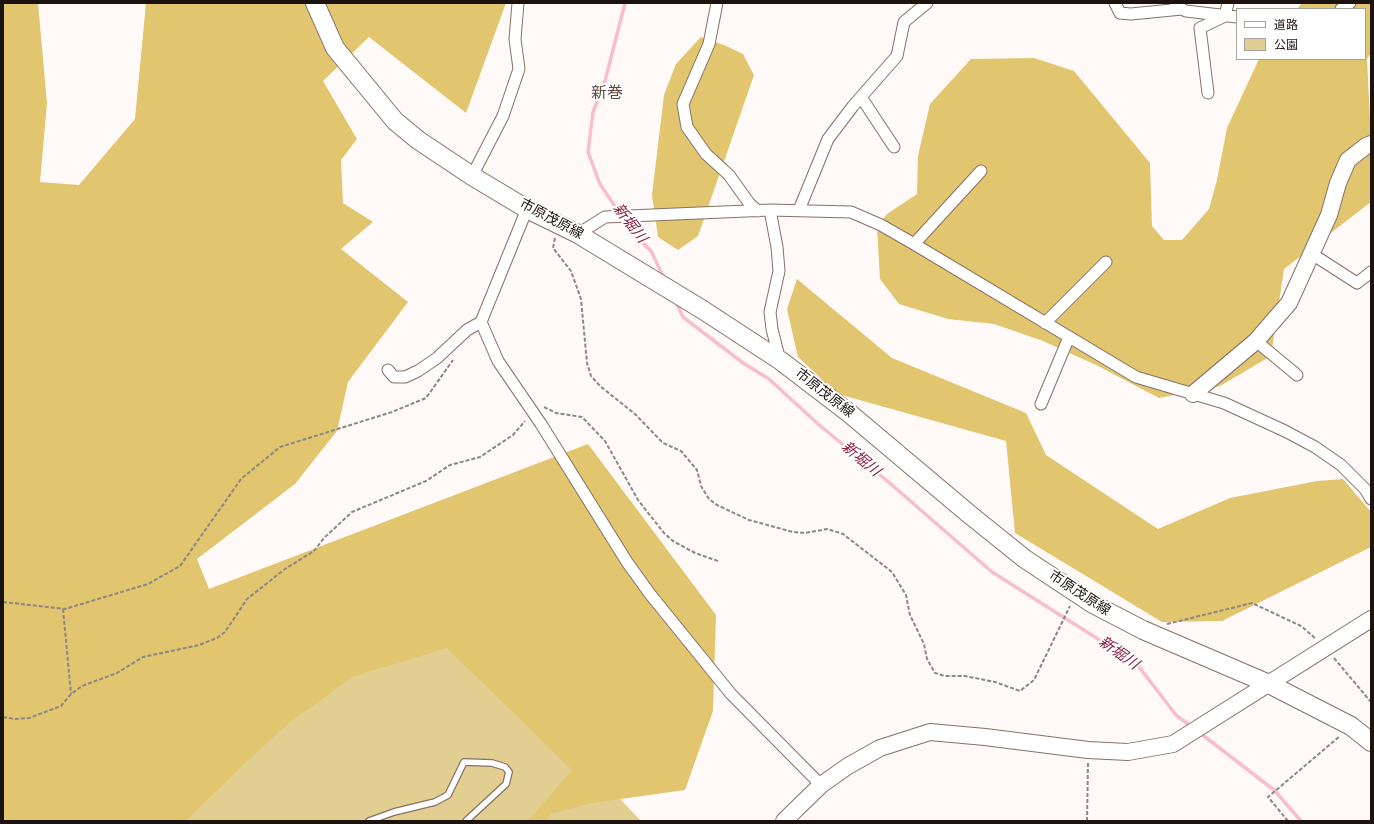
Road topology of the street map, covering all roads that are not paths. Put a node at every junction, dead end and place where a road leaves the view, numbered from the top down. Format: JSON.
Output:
{"nodes":[{"id":1,"x":315,"y":3,"type":"edge"},
{"id":2,"x":518,"y":3,"type":"edge"},
{"id":3,"x":718,"y":3,"type":"edge"},
{"id":4,"x":927,"y":3,"type":"edge"},
{"id":5,"x":1115,"y":3,"type":"edge"},
{"id":6,"x":1169,"y":3,"type":"edge"},
{"id":7,"x":1228,"y":3,"type":"edge"},
{"id":8,"x":1182,"y":9,"type":"junction"},
{"id":9,"x":1225,"y":16,"type":"junction"},
{"id":10,"x":1236,"y":17,"type":"edge"},
{"id":11,"x":1208,"y":93,"type":"dead end"},
{"id":12,"x":861,"y":97,"type":"junction"},
{"id":13,"x":1371,"y":144,"type":"edge"},
{"id":14,"x":894,"y":147,"type":"dead end"},
{"id":15,"x":981,"y":171,"type":"dead end"},
{"id":16,"x":472,"y":176,"type":"junction"},
{"id":17,"x":527,"y":209,"type":"junction"},
{"id":18,"x":770,"y":210,"type":"junction"},
{"id":19,"x":799,"y":210,"type":"junction"},
{"id":20,"x":758,"y":211,"type":"junction"},
{"id":21,"x":578,"y":234,"type":"junction"},
{"id":22,"x":914,"y":244,"type":"junction"},
{"id":23,"x":1312,"y":254,"type":"junction"},
{"id":24,"x":1106,"y":262,"type":"dead end"},
{"id":25,"x":1371,"y":272,"type":"edge"},
{"id":26,"x":481,"y":322,"type":"junction"},
{"id":27,"x":1046,"y":323,"type":"junction"},
{"id":28,"x":1069,"y":337,"type":"junction"},
{"id":29,"x":1256,"y":341,"type":"junction"},
{"id":30,"x":781,"y":361,"type":"junction"},
{"id":31,"x":388,"y":370,"type":"dead end"},
{"id":32,"x":1297,"y":375,"type":"dead end"},
{"id":33,"x":1194,"y":394,"type":"junction"},
{"id":34,"x":1041,"y":404,"type":"dead end"},
{"id":35,"x":1371,"y":500,"type":"edge"},
{"id":36,"x":1371,"y":619,"type":"edge"},
{"id":37,"x":1270,"y":684,"type":"junction"},
{"id":38,"x":1371,"y":742,"type":"edge"},
{"id":39,"x":821,"y":785,"type":"junction"},
{"id":40,"x":369,"y":821,"type":"edge"},
{"id":41,"x":466,"y":821,"type":"edge"},
{"id":42,"x":784,"y":821,"type":"edge"}],
"edges":[{"from":1,"to":16,"type":"main road","name":"市原茂原線"},
{"from":2,"to":16,"type":"street"},
{"from":3,"to":20,"type":"street"},
{"from":4,"to":12,"type":"street"},
{"from":5,"to":8,"type":"street"},
{"from":6,"to":8,"type":"street"},
{"from":7,"to":9,"type":"street"},
{"from":8,"to":9,"type":"street"},
{"from":9,"to":10,"type":"street"},
{"from":9,"to":11,"type":"street"},
{"from":12,"to":14,"type":"street"},
{"from":12,"to":19,"type":"street"},
{"from":13,"to":23,"type":"street"},
{"from":15,"to":22,"type":"street"},
{"from":16,"to":17,"type":"main road","name":"市原茂原線"},
{"from":17,"to":21,"type":"main road","name":"市原茂原線"},
{"from":17,"to":26,"type":"street"},
{"from":18,"to":19,"type":"street"},
{"from":18,"to":20,"type":"street"},
{"from":18,"to":30,"type":"street"},
{"from":19,"to":22,"type":"street"},
{"from":20,"to":21,"type":"street"},
{"from":21,"to":30,"type":"main road","name":"市原茂原線"},
{"from":22,"to":27,"type":"street"},
{"from":23,"to":25,"type":"street"},
{"from":23,"to":29,"type":"street"},
{"from":24,"to":27,"type":"street"},
{"from":26,"to":31,"type":"street"},
{"from":26,"to":39,"type":"street"},
{"from":27,"to":28,"type":"street"},
{"from":28,"to":33,"type":"street"},
{"from":28,"to":34,"type":"street"},
{"from":29,"to":32,"type":"street"},
{"from":29,"to":33,"type":"street"},
{"from":30,"to":37,"type":"main road","name":"市原茂原線"},
{"from":33,"to":35,"type":"street"},
{"from":36,"to":37,"type":"street"},
{"from":37,"to":38,"type":"main road","name":"市原茂原線"},
{"from":37,"to":39,"type":"street"},
{"from":39,"to":42,"type":"street"},
{"from":40,"to":41,"type":"lane"}]}
